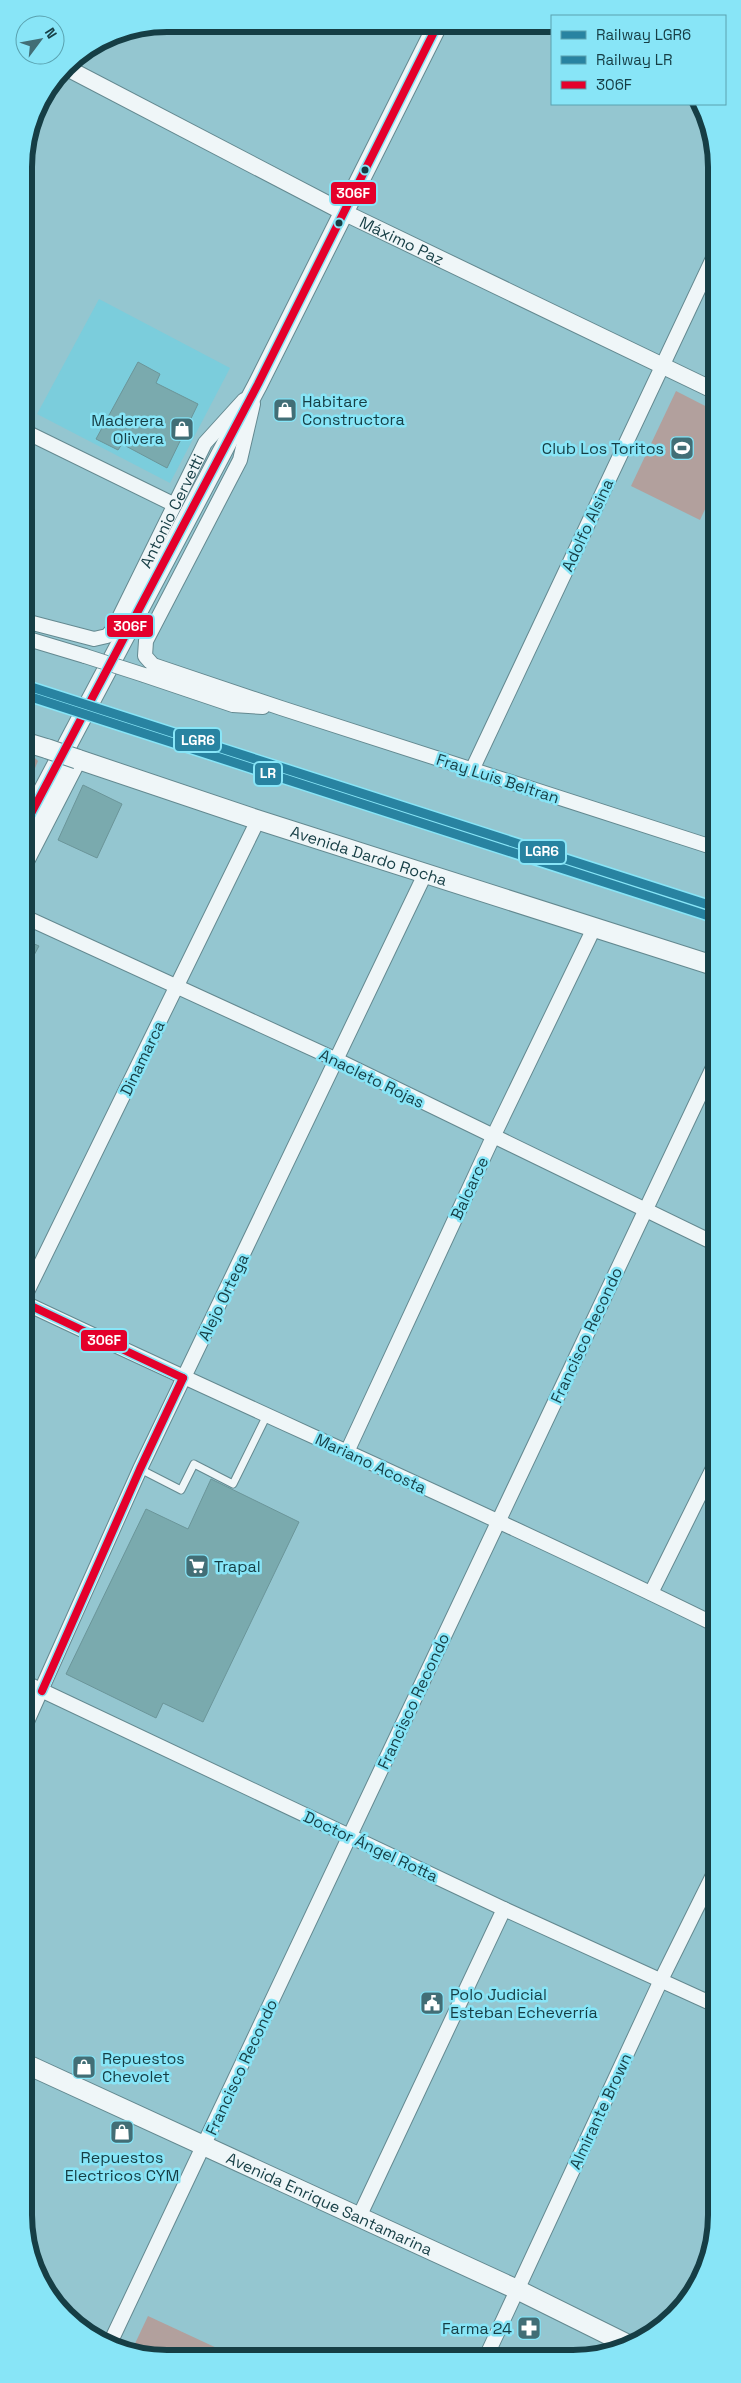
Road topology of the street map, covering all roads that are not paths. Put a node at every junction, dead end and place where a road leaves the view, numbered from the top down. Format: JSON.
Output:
{"nodes":[{"id":1,"x":434,"y":32,"type":"edge"},
{"id":2,"x":73,"y":71,"type":"edge"},
{"id":3,"x":343,"y":212,"type":"junction"},
{"id":4,"x":708,"y":269,"type":"edge"},
{"id":5,"x":662,"y":365,"type":"junction"},
{"id":6,"x":258,"y":384,"type":"junction"},
{"id":7,"x":708,"y":388,"type":"edge"},
{"id":8,"x":33,"y":435,"type":"edge"},
{"id":9,"x":175,"y":505,"type":"junction"},
{"id":10,"x":33,"y":623,"type":"edge"},
{"id":11,"x":33,"y":640,"type":"edge"},
{"id":12,"x":145,"y":656,"type":"joint"},
{"id":13,"x":281,"y":708,"type":"junction"},
{"id":14,"x":33,"y":744,"type":"edge"},
{"id":15,"x":77,"y":759,"type":"junction"},
{"id":16,"x":472,"y":770,"type":"junction"},
{"id":17,"x":33,"y":811,"type":"edge"},
{"id":18,"x":258,"y":820,"type":"junction"},
{"id":19,"x":33,"y":845,"type":"edge"},
{"id":20,"x":708,"y":846,"type":"edge"},
{"id":21,"x":426,"y":872,"type":"junction"},
{"id":22,"x":33,"y":921,"type":"edge"},
{"id":23,"x":595,"y":926,"type":"junction"},
{"id":24,"x":708,"y":963,"type":"edge"},
{"id":25,"x":177,"y":987,"type":"junction"},
{"id":26,"x":337,"y":1060,"type":"junction"},
{"id":27,"x":708,"y":1078,"type":"edge"},
{"id":28,"x":493,"y":1136,"type":"junction"},
{"id":29,"x":646,"y":1209,"type":"junction"},
{"id":30,"x":708,"y":1240,"type":"edge"},
{"id":31,"x":32,"y":1281,"type":"edge"},
{"id":32,"x":32,"y":1307,"type":"edge"},
{"id":33,"x":183,"y":1378,"type":"junction"},
{"id":34,"x":268,"y":1415,"type":"junction"},
{"id":35,"x":348,"y":1452,"type":"junction"},
{"id":36,"x":140,"y":1469,"type":"junction"},
{"id":37,"x":708,"y":1478,"type":"edge"},
{"id":38,"x":498,"y":1520,"type":"junction"},
{"id":39,"x":651,"y":1593,"type":"junction"},
{"id":40,"x":708,"y":1621,"type":"edge"},
{"id":41,"x":32,"y":1686,"type":"edge"},
{"id":42,"x":42,"y":1691,"type":"junction"},
{"id":43,"x":32,"y":1711,"type":"edge"},
{"id":44,"x":350,"y":1836,"type":"junction"},
{"id":45,"x":708,"y":1883,"type":"edge"},
{"id":46,"x":504,"y":1909,"type":"junction"},
{"id":47,"x":661,"y":1980,"type":"junction"},
{"id":48,"x":708,"y":2002,"type":"edge"},
{"id":49,"x":32,"y":2067,"type":"edge"},
{"id":50,"x":204,"y":2146,"type":"junction"},
{"id":51,"x":359,"y":2217,"type":"junction"},
{"id":52,"x":518,"y":2290,"type":"junction"},
{"id":53,"x":112,"y":2338,"type":"edge"},
{"id":54,"x":621,"y":2341,"type":"edge"},
{"id":55,"x":489,"y":2350,"type":"edge"}],
"edges":[{"from":1,"to":3,"type":"main road","name":"Antonio Cervetti"},
{"from":2,"to":3,"type":"street","name":"Máximo Paz"},
{"from":3,"to":5,"type":"street","name":"Máximo Paz"},
{"from":3,"to":6,"type":"main road","name":"Antonio Cervetti"},
{"from":4,"to":5,"type":"street","name":"Adolfo Alsina"},
{"from":5,"to":7,"type":"street","name":"Máximo Paz"},
{"from":5,"to":16,"type":"street","name":"Adolfo Alsina"},
{"from":6,"to":9,"type":"street","name":"Antonio Cervetti"},
{"from":6,"to":12,"type":"street","name":"Antonio Cervetti"},
{"from":6,"to":17,"type":"main road","name":"Antonio Cervetti"},
{"from":8,"to":9,"type":"street"},
{"from":9,"to":10,"type":"street","name":"Antonio Cervetti"},
{"from":11,"to":13,"type":"street","name":"Fray Luis Beltran","bridge":true},
{"from":12,"to":13,"type":"street","name":"Fray Luis Beltran"},
{"from":13,"to":16,"type":"street","name":"Fray Luis Beltran"},
{"from":14,"to":15,"type":"main road","name":"Avenida Dardo Rocha","bridge":true},
{"from":15,"to":18,"type":"main road","name":"Avenida Dardo Rocha"},
{"from":15,"to":19,"type":"main road"},
{"from":16,"to":20,"type":"street","name":"Fray Luis Beltran"},
{"from":18,"to":21,"type":"main road","name":"Avenida Dardo Rocha"},
{"from":18,"to":25,"type":"street","name":"Dinamarca"},
{"from":21,"to":23,"type":"main road","name":"Avenida Dardo Rocha"},
{"from":21,"to":26,"type":"street","name":"Alejo Ortega"},
{"from":22,"to":25,"type":"street","name":"Anacleto Rojas"},
{"from":23,"to":24,"type":"main road","name":"Avenida Dardo Rocha"},
{"from":23,"to":28,"type":"street","name":"Balcarce"},
{"from":25,"to":26,"type":"street","name":"Anacleto Rojas"},
{"from":25,"to":31,"type":"street","name":"Dinamarca"},
{"from":26,"to":28,"type":"street","name":"Anacleto Rojas"},
{"from":26,"to":33,"type":"street","name":"Alejo Ortega"},
{"from":27,"to":29,"type":"street","name":"Francisco Recondo"},
{"from":28,"to":29,"type":"street","name":"Anacleto Rojas"},
{"from":28,"to":35,"type":"street","name":"Balcarce"},
{"from":29,"to":30,"type":"street","name":"Anacleto Rojas"},
{"from":29,"to":38,"type":"street","name":"Francisco Recondo"},
{"from":32,"to":33,"type":"street","name":"Mariano Acosta"},
{"from":33,"to":34,"type":"street","name":"Mariano Acosta"},
{"from":33,"to":36,"type":"street","name":"Alejo Ortega"},
{"from":34,"to":35,"type":"street","name":"Mariano Acosta"},
{"from":34,"to":36,"type":"lane"},
{"from":35,"to":38,"type":"street","name":"Mariano Acosta"},
{"from":36,"to":42,"type":"street","name":"Alejo Ortega"},
{"from":37,"to":39,"type":"street"},
{"from":38,"to":39,"type":"street","name":"Mariano Acosta"},
{"from":38,"to":44,"type":"street","name":"Francisco Recondo"},
{"from":39,"to":40,"type":"street","name":"Mariano Acosta"},
{"from":41,"to":42,"type":"street","name":"Doctor Ángel Rotta"},
{"from":42,"to":43,"type":"street","name":"Alejo Ortega"},
{"from":42,"to":44,"type":"street","name":"Doctor Ángel Rotta"},
{"from":44,"to":46,"type":"street","name":"Doctor Ángel Rotta"},
{"from":44,"to":50,"type":"street","name":"Francisco Recondo"},
{"from":45,"to":47,"type":"street","name":"Almirante Brown"},
{"from":46,"to":47,"type":"street","name":"Doctor Ángel Rotta"},
{"from":46,"to":51,"type":"street"},
{"from":47,"to":48,"type":"street","name":"Doctor Ángel Rotta"},
{"from":47,"to":52,"type":"street","name":"Almirante Brown"},
{"from":49,"to":50,"type":"main road","name":"Avenida Enrique Santamarina"},
{"from":50,"to":51,"type":"main road","name":"Avenida Enrique Santamarina"},
{"from":50,"to":53,"type":"street","name":"Francisco Recondo"},
{"from":51,"to":52,"type":"main road","name":"Avenida Enrique Santamarina"},
{"from":52,"to":54,"type":"main road","name":"Avenida Enrique Santamarina"},
{"from":52,"to":55,"type":"street","name":"Almirante Brown"}]}
